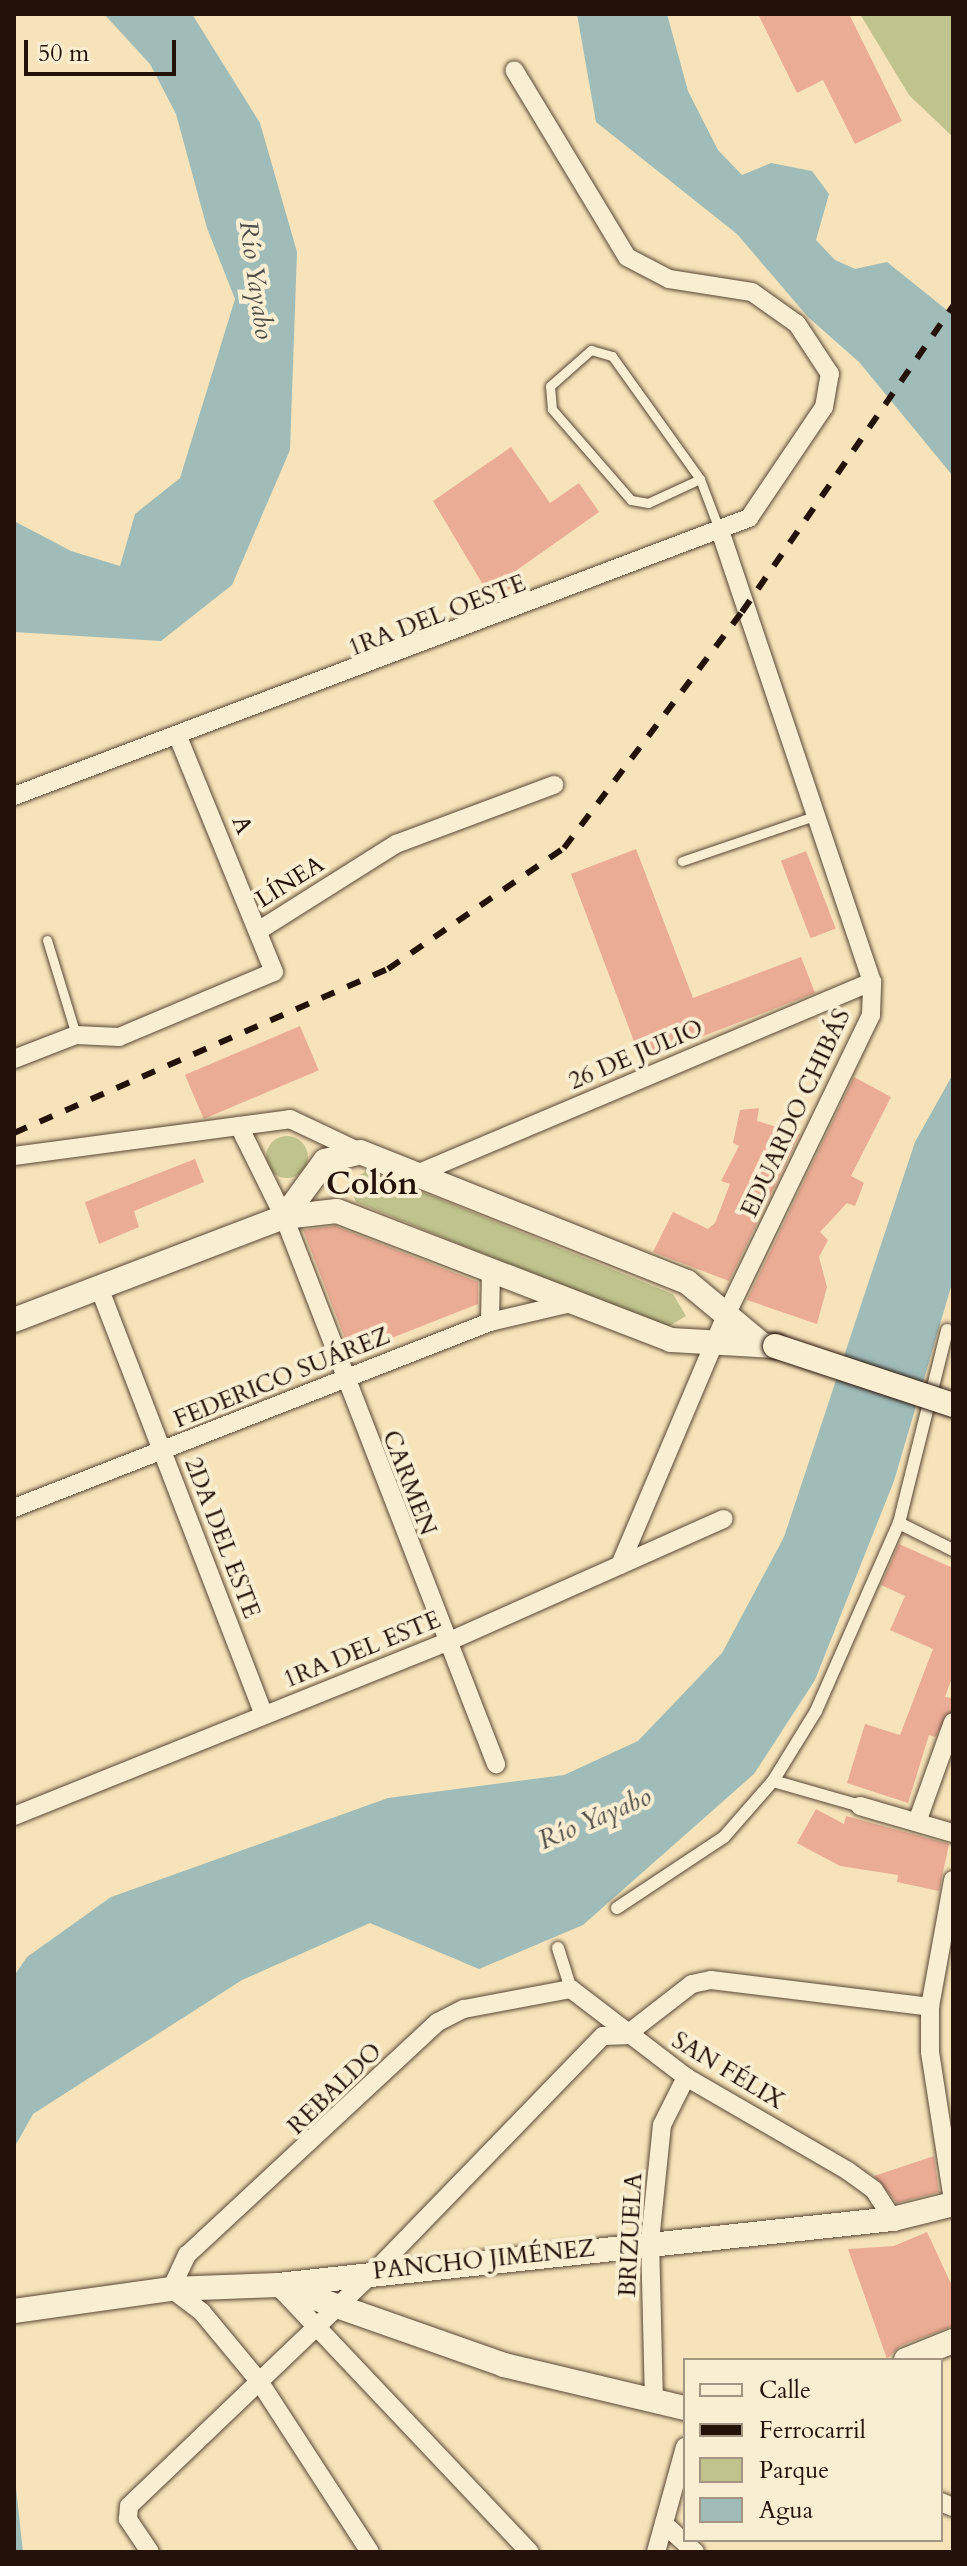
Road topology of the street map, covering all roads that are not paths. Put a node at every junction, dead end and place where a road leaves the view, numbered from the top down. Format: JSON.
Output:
{"nodes":[{"id":1,"x":514,"y":70,"type":"dead end"},
{"id":2,"x":700,"y":479,"type":"junction"},
{"id":3,"x":721,"y":533,"type":"junction"},
{"id":4,"x":179,"y":739,"type":"junction"},
{"id":5,"x":554,"y":785,"type":"dead end"},
{"id":6,"x":14,"y":796,"type":"edge"},
{"id":7,"x":814,"y":816,"type":"junction"},
{"id":8,"x":682,"y":861,"type":"dead end"},
{"id":9,"x":261,"y":929,"type":"junction"},
{"id":10,"x":47,"y":940,"type":"dead end"},
{"id":11,"x":872,"y":982,"type":"junction"},
{"id":12,"x":76,"y":1035,"type":"junction"},
{"id":13,"x":14,"y":1059,"type":"edge"},
{"id":14,"x":239,"y":1126,"type":"junction"},
{"id":15,"x":360,"y":1152,"type":"junction"},
{"id":16,"x":14,"y":1156,"type":"edge"},
{"id":17,"x":419,"y":1173,"type":"junction"},
{"id":18,"x":317,"y":1176,"type":"junction"},
{"id":19,"x":337,"y":1211,"type":"junction"},
{"id":20,"x":284,"y":1217,"type":"junction"},
{"id":21,"x":491,"y":1272,"type":"junction"},
{"id":22,"x":687,"y":1282,"type":"junction"},
{"id":23,"x":100,"y":1290,"type":"junction"},
{"id":24,"x":571,"y":1303,"type":"junction"},
{"id":25,"x":727,"y":1313,"type":"junction"},
{"id":26,"x":14,"y":1320,"type":"edge"},
{"id":27,"x":490,"y":1322,"type":"junction"},
{"id":28,"x":947,"y":1330,"type":"dead end"},
{"id":29,"x":671,"y":1340,"type":"junction"},
{"id":30,"x":718,"y":1342,"type":"junction"},
{"id":31,"x":767,"y":1344,"type":"junction"},
{"id":32,"x":344,"y":1379,"type":"junction"},
{"id":33,"x":953,"y":1405,"type":"edge"},
{"id":34,"x":163,"y":1451,"type":"junction"},
{"id":35,"x":14,"y":1508,"type":"edge"},
{"id":36,"x":724,"y":1519,"type":"dead end"},
{"id":37,"x":899,"y":1523,"type":"junction"},
{"id":38,"x":953,"y":1550,"type":"edge"},
{"id":39,"x":620,"y":1565,"type":"junction"},
{"id":40,"x":445,"y":1643,"type":"junction"},
{"id":41,"x":264,"y":1714,"type":"junction"},
{"id":42,"x":953,"y":1722,"type":"edge"},
{"id":43,"x":496,"y":1764,"type":"dead end"},
{"id":44,"x":773,"y":1781,"type":"junction"},
{"id":45,"x":860,"y":1806,"type":"joint"},
{"id":46,"x":14,"y":1816,"type":"edge"},
{"id":47,"x":917,"y":1822,"type":"junction"},
{"id":48,"x":953,"y":1833,"type":"edge"},
{"id":49,"x":953,"y":1880,"type":"edge"},
{"id":50,"x":617,"y":1908,"type":"dead end"},
{"id":51,"x":558,"y":1948,"type":"dead end"},
{"id":52,"x":571,"y":1989,"type":"junction"},
{"id":53,"x":930,"y":2007,"type":"junction"},
{"id":54,"x":626,"y":2035,"type":"junction"},
{"id":55,"x":686,"y":2077,"type":"junction"},
{"id":56,"x":953,"y":2202,"type":"edge"},
{"id":57,"x":893,"y":2219,"type":"junction"},
{"id":58,"x":650,"y":2241,"type":"junction"},
{"id":59,"x":374,"y":2272,"type":"junction"},
{"id":60,"x":278,"y":2285,"type":"junction"},
{"id":61,"x":171,"y":2289,"type":"junction"},
{"id":62,"x":337,"y":2307,"type":"junction"},
{"id":63,"x":14,"y":2311,"type":"edge"},
{"id":64,"x":314,"y":2328,"type":"junction"},
{"id":65,"x":953,"y":2341,"type":"edge"},
{"id":66,"x":911,"y":2358,"type":"edge"},
{"id":67,"x":259,"y":2381,"type":"junction"},
{"id":68,"x":654,"y":2402,"type":"junction"},
{"id":69,"x":683,"y":2408,"type":"edge"},
{"id":70,"x":683,"y":2454,"type":"edge"},
{"id":71,"x":664,"y":2524,"type":"junction"},
{"id":72,"x":683,"y":2541,"type":"edge"},
{"id":73,"x":150,"y":2552,"type":"edge"},
{"id":74,"x":370,"y":2552,"type":"edge"},
{"id":75,"x":530,"y":2552,"type":"edge"},
{"id":76,"x":656,"y":2552,"type":"edge"}],
"edges":[{"from":1,"to":3,"type":"street","name":"1RA DEL OESTE"},
{"from":2,"to":2,"type":"lane"},
{"from":2,"to":3,"type":"lane"},
{"from":3,"to":4,"type":"street","name":"1RA DEL OESTE"},
{"from":3,"to":7,"type":"street","name":"EDUARDO CHIBÁS"},
{"from":4,"to":6,"type":"street","name":"1RA DEL OESTE"},
{"from":4,"to":9,"type":"street","name":"A"},
{"from":5,"to":9,"type":"street","name":"LÍNEA"},
{"from":7,"to":8,"type":"lane"},
{"from":7,"to":11,"type":"street","name":"EDUARDO CHIBÁS"},
{"from":9,"to":12,"type":"street","name":"LÍNEA"},
{"from":10,"to":12,"type":"lane"},
{"from":11,"to":17,"type":"street","name":"26 DE JULIO"},
{"from":11,"to":25,"type":"street","name":"EDUARDO CHIBÁS"},
{"from":12,"to":13,"type":"street","name":"LÍNEA"},
{"from":14,"to":15,"type":"street"},
{"from":14,"to":16,"type":"street"},
{"from":14,"to":20,"type":"street","name":"CARMEN"},
{"from":15,"to":17,"type":"main road"},
{"from":15,"to":18,"type":"main road"},
{"from":17,"to":22,"type":"main road"},
{"from":18,"to":19,"type":"main road"},
{"from":18,"to":20,"type":"main road"},
{"from":19,"to":20,"type":"main road"},
{"from":19,"to":21,"type":"main road"},
{"from":20,"to":23,"type":"main road"},
{"from":20,"to":32,"type":"street","name":"CARMEN"},
{"from":21,"to":24,"type":"main road"},
{"from":21,"to":27,"type":"street"},
{"from":22,"to":25,"type":"main road"},
{"from":22,"to":29,"type":"main road"},
{"from":23,"to":26,"type":"main road"},
{"from":23,"to":34,"type":"street","name":"2DA DEL ESTE"},
{"from":24,"to":27,"type":"street","name":"FEDERICO SUÁREZ"},
{"from":24,"to":29,"type":"main road"},
{"from":25,"to":30,"type":"street","name":"EDUARDO CHIBÁS"},
{"from":25,"to":31,"type":"main road"},
{"from":27,"to":32,"type":"street","name":"FEDERICO SUÁREZ"},
{"from":28,"to":37,"type":"street"},
{"from":29,"to":30,"type":"main road"},
{"from":30,"to":31,"type":"main road"},
{"from":30,"to":39,"type":"street","name":"EDUARDO CHIBÁS"},
{"from":31,"to":33,"type":"main road","bridge":true},
{"from":32,"to":34,"type":"street","name":"FEDERICO SUÁREZ"},
{"from":32,"to":40,"type":"street","name":"CARMEN"},
{"from":34,"to":35,"type":"street","name":"FEDERICO SUÁREZ"},
{"from":34,"to":41,"type":"street","name":"2DA DEL ESTE"},
{"from":36,"to":39,"type":"street","name":"1RA DEL ESTE"},
{"from":37,"to":38,"type":"street"},
{"from":37,"to":44,"type":"street"},
{"from":39,"to":40,"type":"street","name":"1RA DEL ESTE"},
{"from":40,"to":41,"type":"street","name":"1RA DEL ESTE"},
{"from":40,"to":43,"type":"street","name":"CARMEN"},
{"from":41,"to":46,"type":"street","name":"1RA DEL ESTE"},
{"from":42,"to":47,"type":"street"},
{"from":44,"to":45,"type":"street"},
{"from":44,"to":50,"type":"street"},
{"from":45,"to":47,"type":"street"},
{"from":47,"to":48,"type":"street"},
{"from":49,"to":53,"type":"street"},
{"from":51,"to":52,"type":"street"},
{"from":52,"to":54,"type":"street","name":"SAN FÉLIX"},
{"from":52,"to":61,"type":"street","name":"REBALDO"},
{"from":53,"to":54,"type":"street"},
{"from":53,"to":56,"type":"street"},
{"from":54,"to":55,"type":"street","name":"SAN FÉLIX"},
{"from":54,"to":59,"type":"street"},
{"from":55,"to":57,"type":"street","name":"SAN FÉLIX"},
{"from":55,"to":58,"type":"street","name":"BRIZUELA"},
{"from":56,"to":57,"type":"main road","name":"PANCHO JIMÉNEZ"},
{"from":57,"to":58,"type":"main road","name":"PANCHO JIMÉNEZ"},
{"from":58,"to":59,"type":"main road","name":"PANCHO JIMÉNEZ"},
{"from":58,"to":68,"type":"street","name":"BRIZUELA"},
{"from":59,"to":60,"type":"main road","name":"PANCHO JIMÉNEZ"},
{"from":59,"to":62,"type":"street"},
{"from":60,"to":61,"type":"main road","name":"PANCHO JIMÉNEZ"},
{"from":60,"to":62,"type":"main road"},
{"from":60,"to":64,"type":"street"},
{"from":61,"to":63,"type":"main road","name":"PANCHO JIMÉNEZ"},
{"from":61,"to":67,"type":"street"},
{"from":62,"to":64,"type":"street"},
{"from":62,"to":68,"type":"main road"},
{"from":64,"to":67,"type":"street"},
{"from":64,"to":75,"type":"street"},
{"from":65,"to":66,"type":"main road"},
{"from":67,"to":73,"type":"street"},
{"from":67,"to":74,"type":"street"},
{"from":68,"to":69,"type":"main road"},
{"from":70,"to":71,"type":"street"},
{"from":71,"to":72,"type":"street"},
{"from":71,"to":76,"type":"street"}]}
